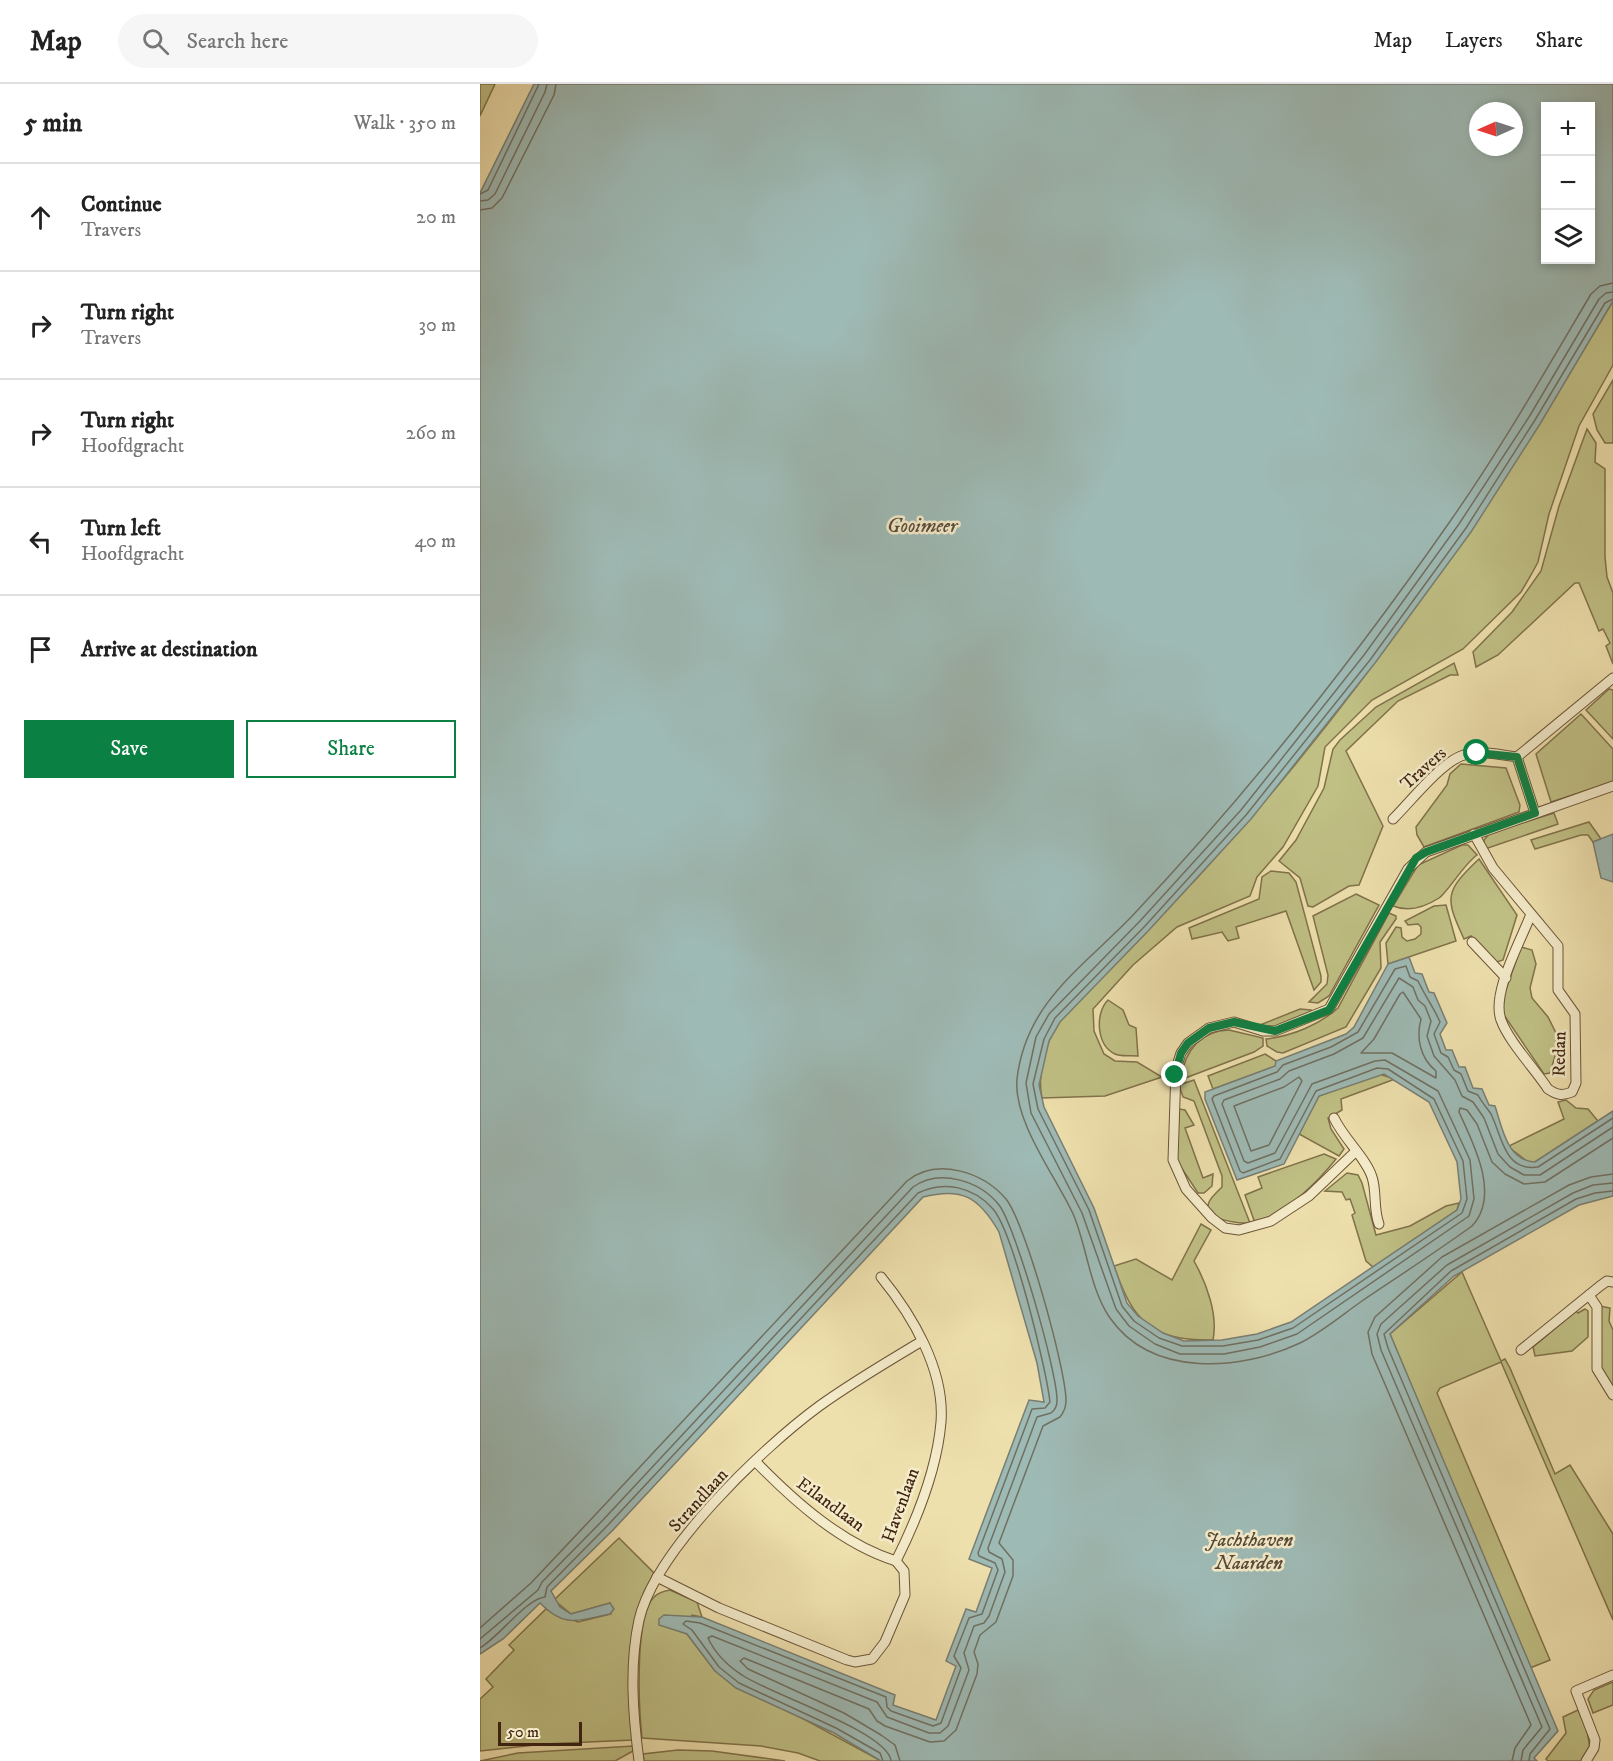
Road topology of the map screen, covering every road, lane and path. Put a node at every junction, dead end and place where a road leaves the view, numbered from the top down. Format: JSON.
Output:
{"nodes":[{"id":1,"x":1613,"y":678,"type":"edge"},
{"id":2,"x":1517,"y":757,"type":"junction"},
{"id":3,"x":1613,"y":786,"type":"edge"},
{"id":4,"x":1535,"y":813,"type":"junction"},
{"id":5,"x":1393,"y":819,"type":"dead end"},
{"id":6,"x":1474,"y":834,"type":"junction"},
{"id":7,"x":1531,"y":914,"type":"junction"},
{"id":8,"x":1472,"y":942,"type":"dead end"},
{"id":9,"x":1506,"y":978,"type":"junction"},
{"id":10,"x":1334,"y":1118,"type":"dead end"},
{"id":11,"x":1355,"y":1152,"type":"junction"},
{"id":12,"x":1379,"y":1224,"type":"dead end"},
{"id":13,"x":881,"y":1277,"type":"dead end"},
{"id":14,"x":1613,"y":1282,"type":"edge"},
{"id":15,"x":1589,"y":1295,"type":"junction"},
{"id":16,"x":922,"y":1341,"type":"junction"},
{"id":17,"x":1521,"y":1350,"type":"dead end"},
{"id":18,"x":1613,"y":1395,"type":"edge"},
{"id":19,"x":756,"y":1462,"type":"junction"},
{"id":20,"x":897,"y":1561,"type":"junction"},
{"id":21,"x":657,"y":1576,"type":"junction"},
{"id":22,"x":1613,"y":1675,"type":"edge"},
{"id":23,"x":639,"y":1761,"type":"edge"},
{"id":24,"x":1587,"y":1761,"type":"edge"}],
"edges":[{"from":1,"to":2,"type":"street"},
{"from":2,"to":4,"type":"street"},
{"from":2,"to":5,"type":"street","name":"Travers"},
{"from":3,"to":4,"type":"street"},
{"from":4,"to":6,"type":"street"},
{"from":6,"to":7,"type":"street","name":"Redan"},
{"from":6,"to":11,"type":"street"},
{"from":7,"to":9,"type":"street","name":"Redan"},
{"from":7,"to":9,"type":"street","name":"Redan"},
{"from":8,"to":9,"type":"street"},
{"from":10,"to":11,"type":"street"},
{"from":11,"to":12,"type":"street"},
{"from":13,"to":16,"type":"street","name":"Havenlaan"},
{"from":14,"to":15,"type":"street"},
{"from":15,"to":17,"type":"street"},
{"from":15,"to":18,"type":"street"},
{"from":16,"to":19,"type":"street","name":"Strandlaan"},
{"from":16,"to":20,"type":"street","name":"Havenlaan"},
{"from":19,"to":20,"type":"street","name":"Eilandlaan"},
{"from":19,"to":21,"type":"street","name":"Strandlaan"},
{"from":20,"to":21,"type":"street","name":"Havenlaan"},
{"from":21,"to":23,"type":"street","name":"Strandlaan"},
{"from":22,"to":24,"type":"street"}]}
